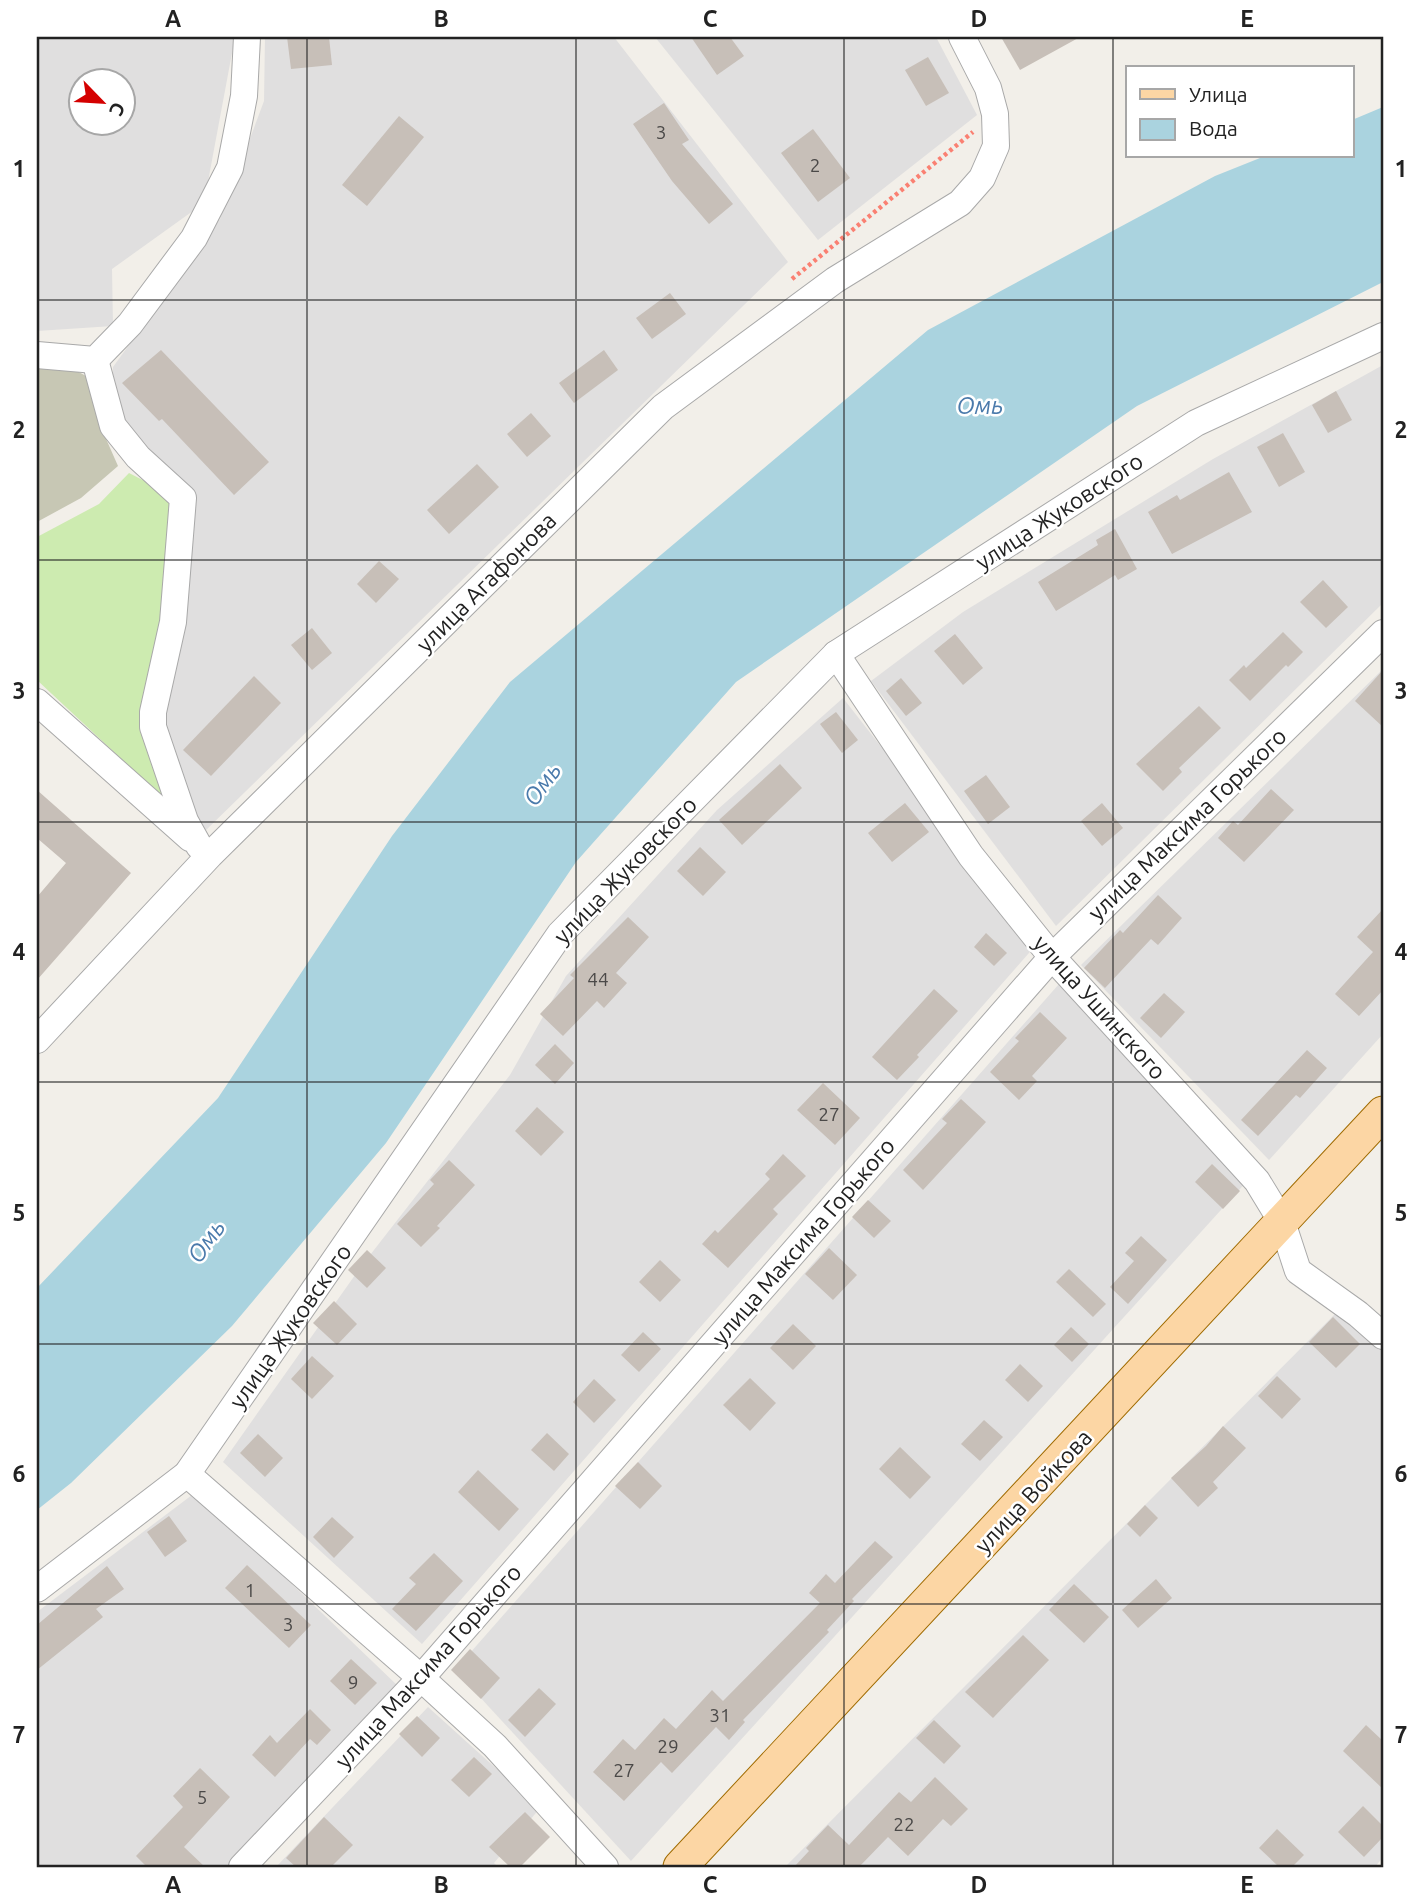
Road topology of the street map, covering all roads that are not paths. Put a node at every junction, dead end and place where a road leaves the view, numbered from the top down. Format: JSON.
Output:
{"nodes":[{"id":1,"x":247,"y":37,"type":"edge"},
{"id":2,"x":962,"y":37,"type":"edge"},
{"id":3,"x":1383,"y":336,"type":"edge"},
{"id":4,"x":37,"y":355,"type":"edge"},
{"id":5,"x":95,"y":360,"type":"junction"},
{"id":6,"x":1383,"y":632,"type":"edge"},
{"id":7,"x":836,"y":654,"type":"junction"},
{"id":8,"x":37,"y":702,"type":"edge"},
{"id":9,"x":204,"y":850,"type":"junction"},
{"id":10,"x":1052,"y":957,"type":"junction"},
{"id":11,"x":37,"y":1040,"type":"edge"},
{"id":12,"x":1383,"y":1113,"type":"edge"},
{"id":13,"x":1282,"y":1222,"type":"junction"},
{"id":14,"x":1383,"y":1336,"type":"edge"},
{"id":15,"x":187,"y":1474,"type":"junction"},
{"id":16,"x":37,"y":1589,"type":"edge"},
{"id":17,"x":421,"y":1678,"type":"junction"},
{"id":18,"x":242,"y":1867,"type":"edge"},
{"id":19,"x":605,"y":1867,"type":"edge"},
{"id":20,"x":680,"y":1867,"type":"edge"}],
"edges":[{"from":1,"to":5,"type":"street"},
{"from":2,"to":9,"type":"street","name":"улица Агафонова"},
{"from":3,"to":7,"type":"street","name":"улица Жуковского"},
{"from":4,"to":5,"type":"street"},
{"from":5,"to":9,"type":"street"},
{"from":6,"to":10,"type":"street","name":"улица Максима Горького"},
{"from":7,"to":10,"type":"street","name":"улица Ушинского"},
{"from":7,"to":15,"type":"street","name":"улица Жуковского"},
{"from":8,"to":9,"type":"street"},
{"from":9,"to":11,"type":"street","name":"улица Агафонова"},
{"from":10,"to":13,"type":"street","name":"улица Ушинского"},
{"from":10,"to":17,"type":"street","name":"улица Максима Горького"},
{"from":12,"to":13,"type":"main road","name":"улица Войкова"},
{"from":13,"to":14,"type":"street","name":"улица Ушинского"},
{"from":13,"to":20,"type":"main road","name":"улица Войкова"},
{"from":15,"to":16,"type":"street","name":"улица Жуковского"},
{"from":15,"to":17,"type":"street"},
{"from":17,"to":18,"type":"street","name":"улица Максима Горького"},
{"from":17,"to":19,"type":"street"}]}
